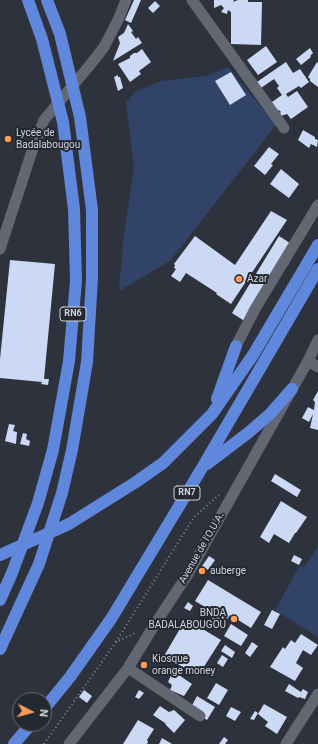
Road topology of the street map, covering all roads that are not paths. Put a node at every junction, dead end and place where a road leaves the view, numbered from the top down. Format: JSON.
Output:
{"nodes":[{"id":1,"x":28,"y":0,"type":"edge"},
{"id":2,"x":48,"y":0,"type":"edge"},
{"id":3,"x":126,"y":0,"type":"edge"},
{"id":4,"x":192,"y":0,"type":"edge"},
{"id":5,"x":284,"y":128,"type":"dead end"},
{"id":6,"x":318,"y":205,"type":"edge"},
{"id":7,"x":318,"y":245,"type":"edge"},
{"id":8,"x":0,"y":249,"type":"edge"},
{"id":9,"x":318,"y":269,"type":"edge"},
{"id":10,"x":317,"y":343,"type":"edge"},
{"id":11,"x":236,"y":346,"type":"joint"},
{"id":12,"x":313,"y":364,"type":"edge"},
{"id":13,"x":292,"y":389,"type":"junction"},
{"id":14,"x":212,"y":414,"type":"junction"},
{"id":15,"x":202,"y":468,"type":"junction"},
{"id":16,"x":0,"y":555,"type":"edge"},
{"id":17,"x":0,"y":600,"type":"edge"},
{"id":18,"x":0,"y":649,"type":"edge"},
{"id":19,"x":128,"y":668,"type":"junction"},
{"id":20,"x":318,"y":694,"type":"edge"},
{"id":21,"x":52,"y":699,"type":"edge"},
{"id":22,"x":200,"y":716,"type":"dead end"},
{"id":23,"x":24,"y":732,"type":"edge"},
{"id":24,"x":14,"y":744,"type":"edge"},
{"id":25,"x":69,"y":744,"type":"edge"},
{"id":26,"x":286,"y":744,"type":"edge"}],
"edges":[{"from":1,"to":17,"type":"highway","number":"RN6"},
{"from":2,"to":18,"type":"highway","number":"RN6"},
{"from":3,"to":8,"type":"street"},
{"from":4,"to":5,"type":"street"},
{"from":6,"to":11,"type":"street"},
{"from":7,"to":14,"type":"highway"},
{"from":9,"to":15,"type":"highway","number":"RN7"},
{"from":10,"to":12,"type":"street","name":"Avenue de l'O.U.A."},
{"from":11,"to":14,"type":"highway"},
{"from":12,"to":13,"type":"street","name":"Avenue de l'O.U.A."},
{"from":13,"to":15,"type":"highway"},
{"from":13,"to":19,"type":"street","name":"Avenue de l'O.U.A."},
{"from":14,"to":16,"type":"highway"},
{"from":15,"to":21,"type":"highway","number":"RN7"},
{"from":19,"to":22,"type":"street"},
{"from":19,"to":25,"type":"street","name":"Avenue de l'O.U.A."},
{"from":20,"to":26,"type":"street"},
{"from":23,"to":24,"type":"highway"}]}
